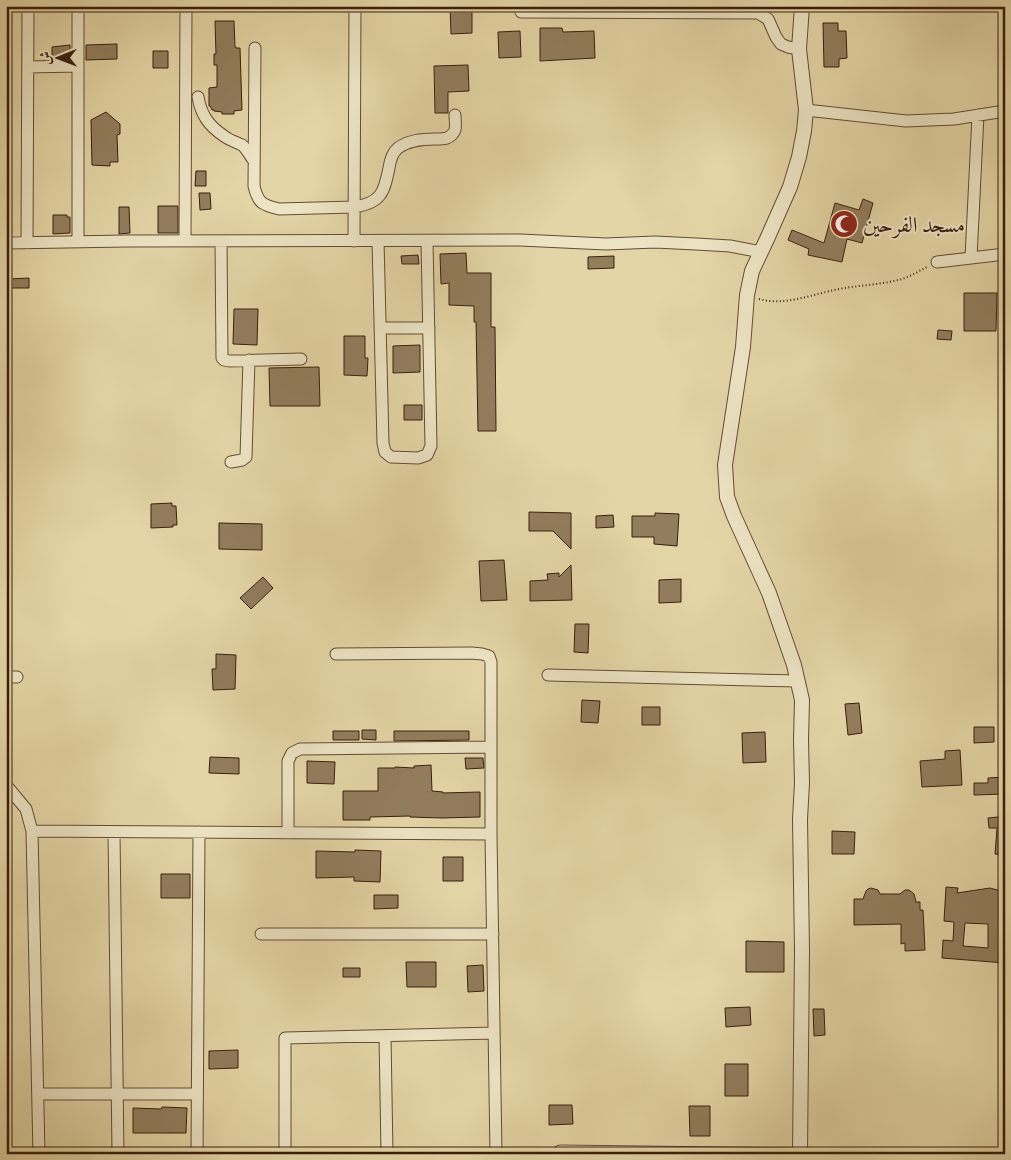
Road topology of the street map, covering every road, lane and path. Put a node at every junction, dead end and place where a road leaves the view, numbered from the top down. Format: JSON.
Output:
{"nodes":[{"id":1,"x":28,"y":6,"type":"edge"},
{"id":2,"x":78,"y":6,"type":"edge"},
{"id":3,"x":186,"y":6,"type":"edge"},
{"id":4,"x":355,"y":6,"type":"edge"},
{"id":5,"x":802,"y":6,"type":"edge"},
{"id":6,"x":521,"y":12,"type":"dead end"},
{"id":7,"x":255,"y":48,"type":"dead end"},
{"id":8,"x":800,"y":50,"type":"junction"},
{"id":9,"x":78,"y":66,"type":"junction"},
{"id":10,"x":28,"y":67,"type":"junction"},
{"id":11,"x":198,"y":97,"type":"dead end"},
{"id":12,"x":806,"y":110,"type":"junction"},
{"id":13,"x":1005,"y":111,"type":"edge"},
{"id":14,"x":455,"y":115,"type":"dead end"},
{"id":15,"x":978,"y":115,"type":"junction"},
{"id":16,"x":254,"y":161,"type":"junction"},
{"id":17,"x":354,"y":207,"type":"junction"},
{"id":18,"x":184,"y":241,"type":"junction"},
{"id":19,"x":221,"y":241,"type":"junction"},
{"id":20,"x":354,"y":241,"type":"junction"},
{"id":21,"x":378,"y":241,"type":"junction"},
{"id":22,"x":427,"y":241,"type":"junction"},
{"id":23,"x":78,"y":242,"type":"junction"},
{"id":24,"x":6,"y":243,"type":"edge"},
{"id":25,"x":27,"y":243,"type":"junction"},
{"id":26,"x":761,"y":252,"type":"junction"},
{"id":27,"x":1005,"y":254,"type":"edge"},
{"id":28,"x":971,"y":258,"type":"junction"},
{"id":29,"x":937,"y":262,"type":"joint"},
{"id":30,"x":747,"y":295,"type":"junction"},
{"id":31,"x":381,"y":328,"type":"junction"},
{"id":32,"x":429,"y":328,"type":"junction"},
{"id":33,"x":301,"y":359,"type":"dead end"},
{"id":34,"x":249,"y":360,"type":"junction"},
{"id":35,"x":231,"y":462,"type":"dead end"},
{"id":36,"x":336,"y":654,"type":"dead end"},
{"id":37,"x":548,"y":675,"type":"dead end"},
{"id":38,"x":798,"y":681,"type":"junction"},
{"id":39,"x":491,"y":747,"type":"junction"},
{"id":40,"x":6,"y":784,"type":"edge"},
{"id":41,"x":32,"y":831,"type":"junction"},
{"id":42,"x":114,"y":832,"type":"junction"},
{"id":43,"x":198,"y":832,"type":"junction"},
{"id":44,"x":288,"y":833,"type":"junction"},
{"id":45,"x":491,"y":834,"type":"junction"},
{"id":46,"x":261,"y":934,"type":"dead end"},
{"id":47,"x":492,"y":934,"type":"junction"},
{"id":48,"x":494,"y":1033,"type":"junction"},
{"id":49,"x":385,"y":1036,"type":"junction"},
{"id":50,"x":38,"y":1094,"type":"junction"},
{"id":51,"x":118,"y":1094,"type":"junction"},
{"id":52,"x":197,"y":1094,"type":"junction"},
{"id":53,"x":560,"y":1151,"type":"dead end"},
{"id":54,"x":39,"y":1154,"type":"edge"},
{"id":55,"x":118,"y":1154,"type":"edge"},
{"id":56,"x":197,"y":1154,"type":"edge"},
{"id":57,"x":285,"y":1154,"type":"edge"},
{"id":58,"x":387,"y":1154,"type":"edge"},
{"id":59,"x":496,"y":1154,"type":"edge"},
{"id":60,"x":798,"y":1154,"type":"edge"}],
"edges":[{"from":1,"to":10,"type":"street"},
{"from":2,"to":9,"type":"street"},
{"from":3,"to":18,"type":"street"},
{"from":4,"to":17,"type":"street"},
{"from":5,"to":8,"type":"street"},
{"from":6,"to":8,"type":"street"},
{"from":7,"to":16,"type":"street"},
{"from":8,"to":12,"type":"street"},
{"from":9,"to":10,"type":"street"},
{"from":9,"to":23,"type":"street"},
{"from":10,"to":25,"type":"street"},
{"from":11,"to":16,"type":"street"},
{"from":12,"to":15,"type":"street"},
{"from":12,"to":26,"type":"street"},
{"from":13,"to":15,"type":"street"},
{"from":14,"to":17,"type":"street"},
{"from":15,"to":28,"type":"street"},
{"from":16,"to":17,"type":"street"},
{"from":17,"to":20,"type":"street"},
{"from":18,"to":19,"type":"street"},
{"from":18,"to":23,"type":"street"},
{"from":19,"to":20,"type":"street"},
{"from":19,"to":34,"type":"street"},
{"from":20,"to":21,"type":"street"},
{"from":21,"to":22,"type":"street"},
{"from":21,"to":31,"type":"street"},
{"from":22,"to":26,"type":"street"},
{"from":22,"to":32,"type":"street"},
{"from":23,"to":25,"type":"street"},
{"from":24,"to":25,"type":"street"},
{"from":26,"to":30,"type":"street"},
{"from":27,"to":28,"type":"street"},
{"from":28,"to":29,"type":"street"},
{"from":29,"to":30,"type":"path"},
{"from":30,"to":38,"type":"street"},
{"from":31,"to":32,"type":"street"},
{"from":31,"to":32,"type":"street"},
{"from":33,"to":34,"type":"street"},
{"from":34,"to":35,"type":"street"},
{"from":36,"to":39,"type":"street"},
{"from":37,"to":38,"type":"street"},
{"from":38,"to":60,"type":"street"},
{"from":39,"to":44,"type":"street"},
{"from":39,"to":45,"type":"street"},
{"from":40,"to":41,"type":"street"},
{"from":41,"to":42,"type":"street"},
{"from":41,"to":50,"type":"street"},
{"from":42,"to":43,"type":"street"},
{"from":42,"to":51,"type":"street"},
{"from":43,"to":44,"type":"street"},
{"from":43,"to":52,"type":"street"},
{"from":44,"to":45,"type":"street"},
{"from":45,"to":47,"type":"street"},
{"from":46,"to":47,"type":"street"},
{"from":47,"to":48,"type":"street"},
{"from":48,"to":49,"type":"street"},
{"from":48,"to":59,"type":"street"},
{"from":49,"to":57,"type":"street"},
{"from":49,"to":58,"type":"street"},
{"from":50,"to":51,"type":"street"},
{"from":50,"to":54,"type":"street"},
{"from":51,"to":52,"type":"street"},
{"from":51,"to":55,"type":"street"},
{"from":52,"to":56,"type":"street"},
{"from":53,"to":60,"type":"street"}]}
